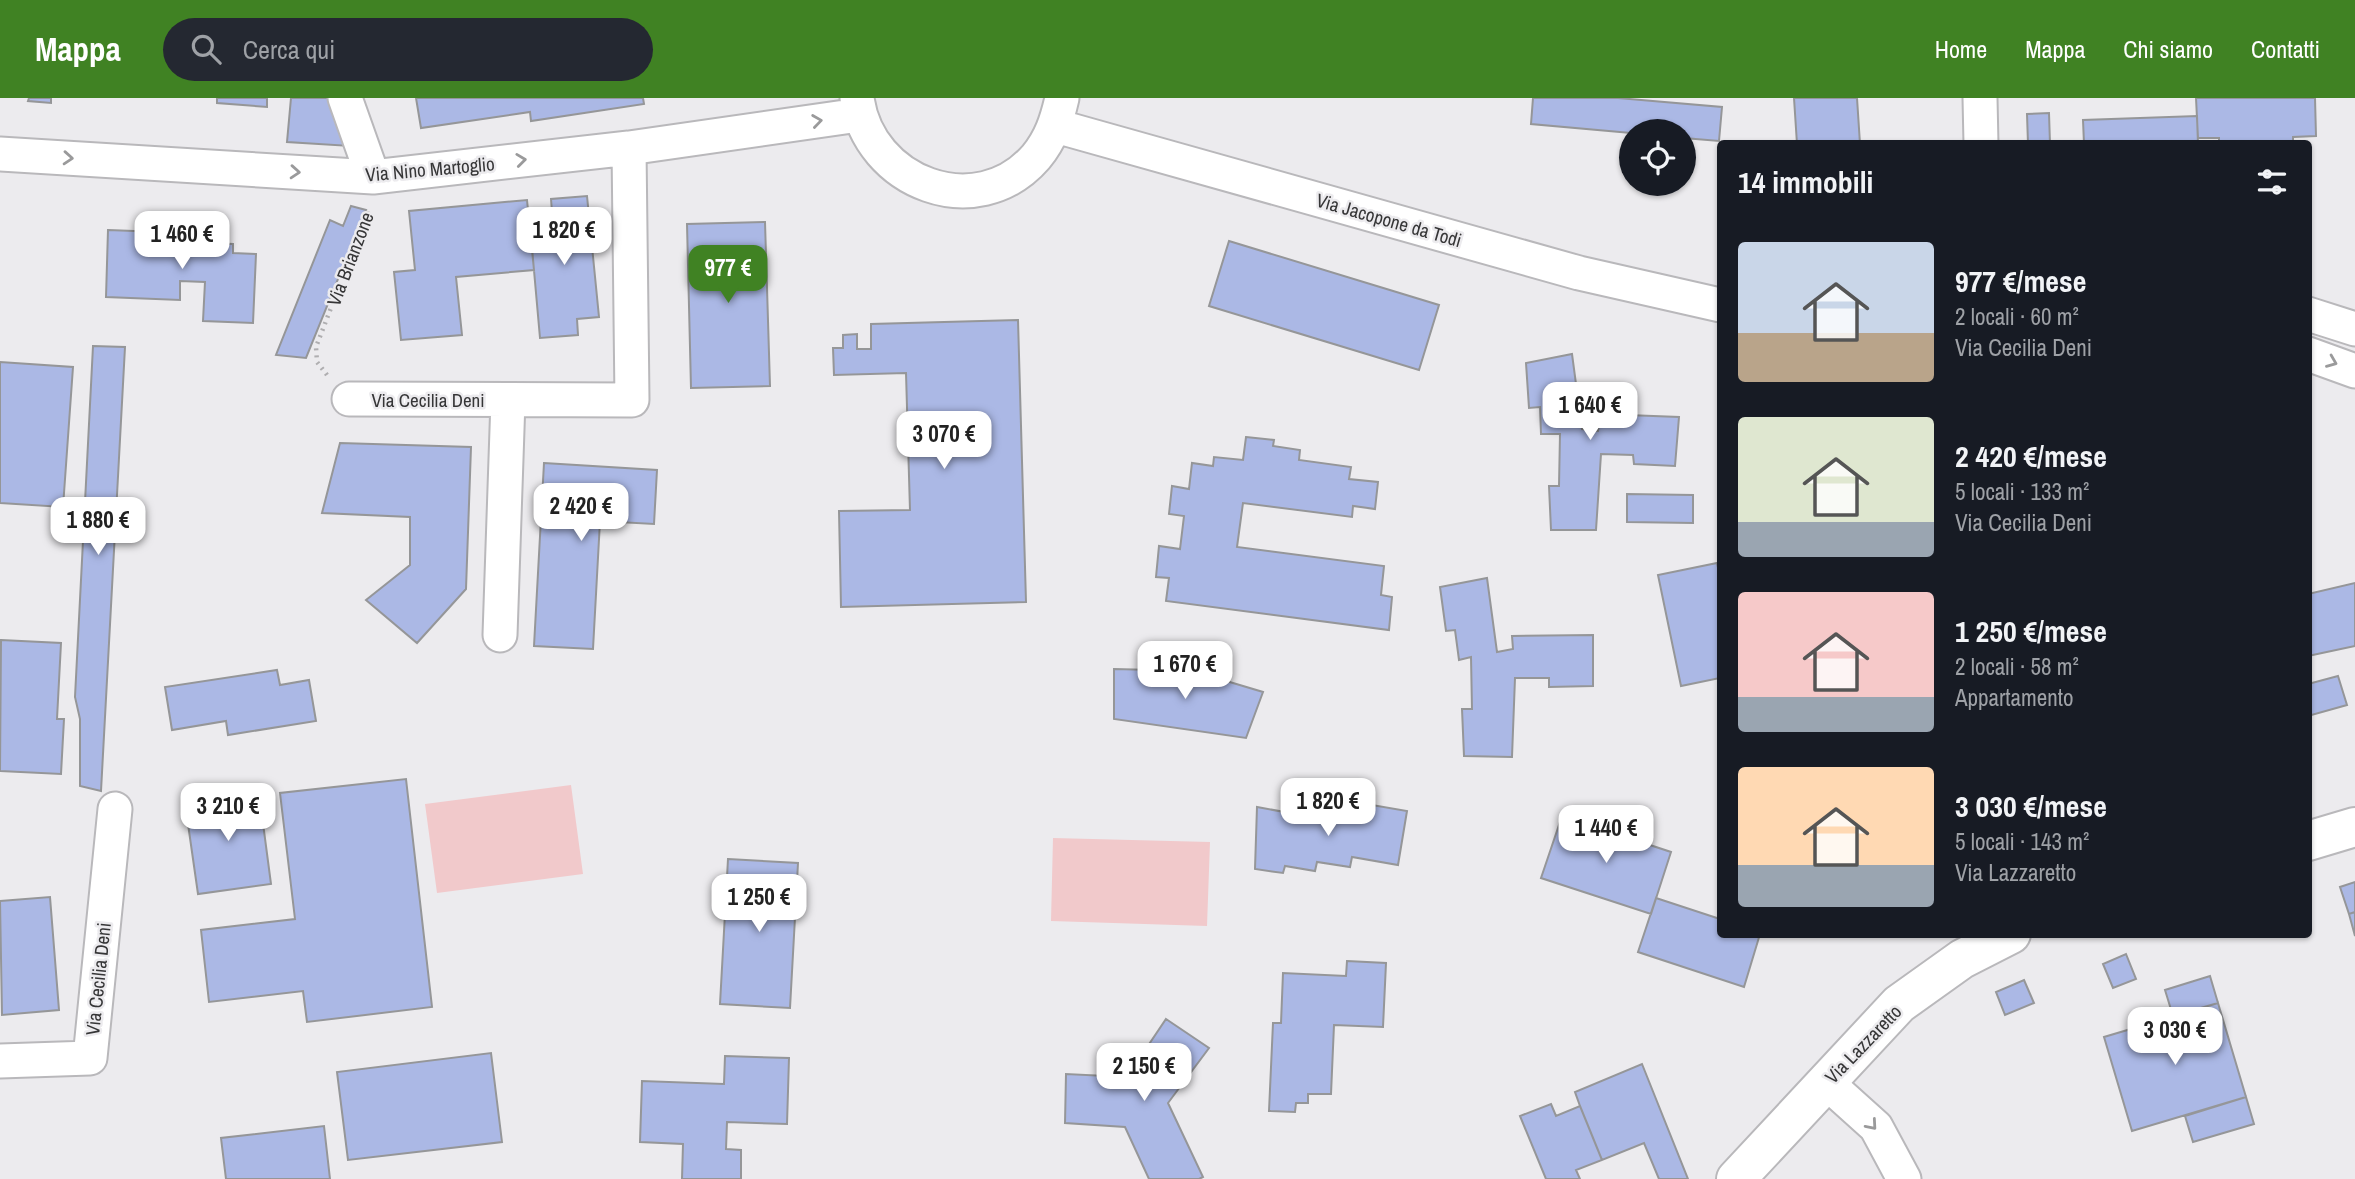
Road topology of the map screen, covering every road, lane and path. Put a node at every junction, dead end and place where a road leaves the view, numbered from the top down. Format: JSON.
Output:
{"nodes":[{"id":1,"x":345,"y":98,"type":"edge"},
{"id":2,"x":1979,"y":98,"type":"edge"},
{"id":3,"x":858,"y":107,"type":"edge"},
{"id":4,"x":1059,"y":112,"type":"edge"},
{"id":5,"x":1981,"y":140,"type":"edge"},
{"id":6,"x":629,"y":148,"type":"junction"},
{"id":7,"x":0,"y":154,"type":"edge"},
{"id":8,"x":373,"y":177,"type":"junction"},
{"id":9,"x":1717,"y":283,"type":"edge"},
{"id":10,"x":1645,"y":286,"type":"junction"},
{"id":11,"x":1717,"y":304,"type":"edge"},
{"id":12,"x":2312,"y":315,"type":"edge"},
{"id":13,"x":2355,"y":329,"type":"edge"},
{"id":14,"x":2312,"y":355,"type":"edge"},
{"id":15,"x":2355,"y":371,"type":"edge"},
{"id":16,"x":349,"y":399,"type":"joint"},
{"id":17,"x":508,"y":400,"type":"junction"},
{"id":18,"x":500,"y":635,"type":"dead end"},
{"id":19,"x":115,"y":810,"type":"dead end"},
{"id":20,"x":2355,"y":827,"type":"edge"},
{"id":21,"x":2312,"y":840,"type":"edge"},
{"id":22,"x":2003,"y":938,"type":"edge"},
{"id":23,"x":0,"y":1061,"type":"edge"},
{"id":24,"x":1826,"y":1082,"type":"junction"},
{"id":25,"x":1736,"y":1179,"type":"edge"},
{"id":26,"x":1904,"y":1179,"type":"edge"}],
"edges":[{"from":1,"to":8,"type":"street"},
{"from":2,"to":5,"type":"street"},
{"from":3,"to":4,"type":"street"},
{"from":6,"to":3,"type":"street","name":"Via Nino Martoglio","one_way":true},
{"from":4,"to":10,"type":"street","name":"Via Jacopone da Todi"},
{"from":8,"to":6,"type":"street","name":"Via Nino Martoglio","one_way":true},
{"from":6,"to":17,"type":"street","name":"Via Cecilia Deni"},
{"from":7,"to":8,"type":"street","name":"Via Nino Martoglio","one_way":true},
{"from":8,"to":16,"type":"path","name":"Via Brianzone"},
{"from":9,"to":10,"type":"street"},
{"from":10,"to":11,"type":"street"},
{"from":12,"to":13,"type":"street"},
{"from":14,"to":15,"type":"street","one_way":true},
{"from":16,"to":17,"type":"street","name":"Via Cecilia Deni"},
{"from":17,"to":18,"type":"street","name":"Via Cecilia Deni"},
{"from":19,"to":23,"type":"street","name":"Via Cecilia Deni"},
{"from":20,"to":21,"type":"street"},
{"from":22,"to":24,"type":"street","name":"Via Lazzaretto"},
{"from":24,"to":25,"type":"street","name":"Via Lazzaretto"},
{"from":24,"to":26,"type":"street","one_way":true}]}
